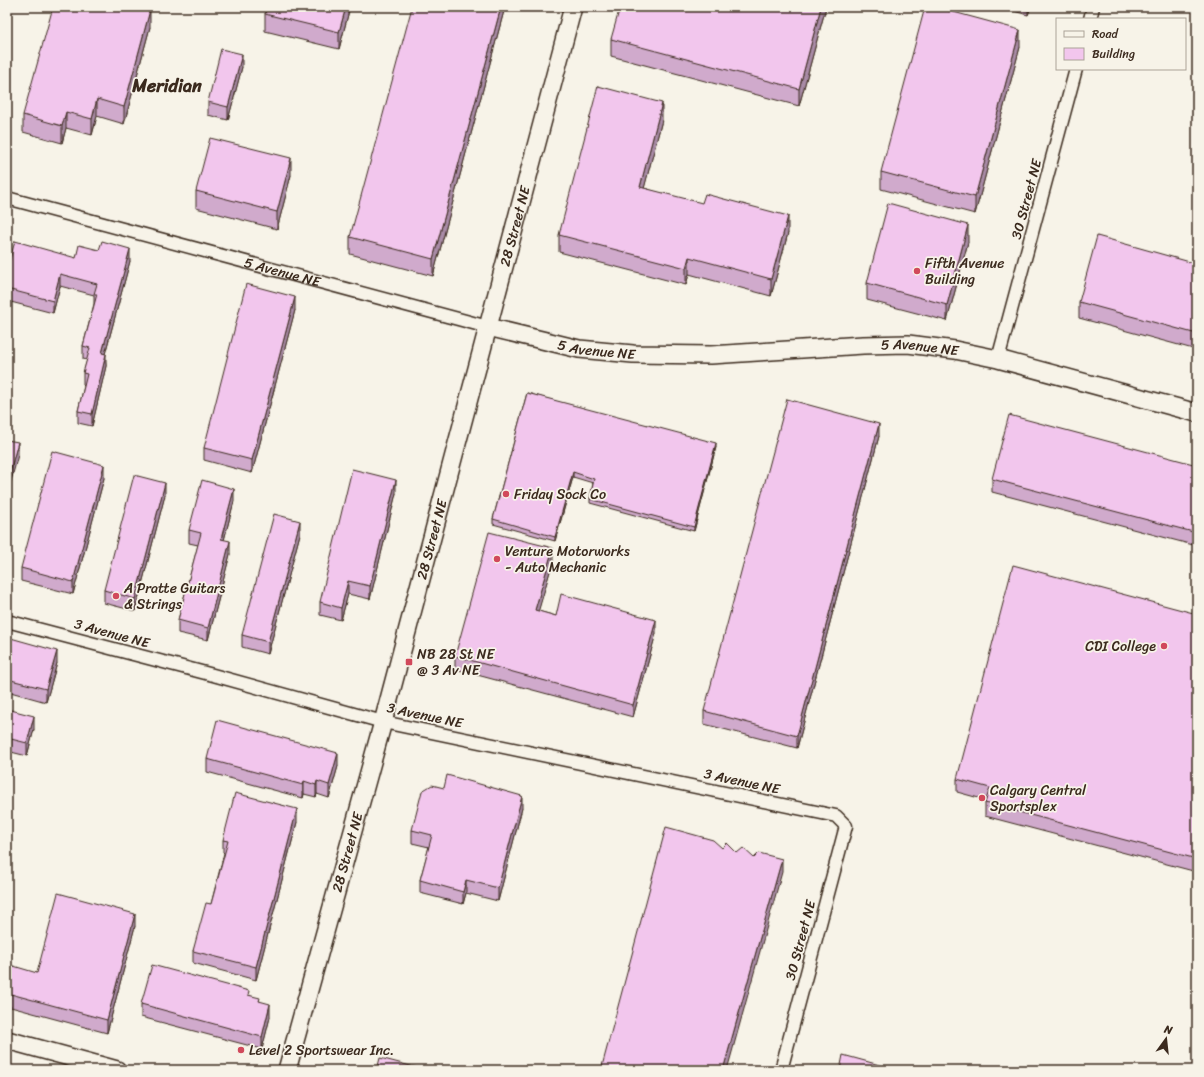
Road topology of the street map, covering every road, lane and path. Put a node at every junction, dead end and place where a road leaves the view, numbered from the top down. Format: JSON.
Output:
{"nodes":[{"id":1,"x":573,"y":7,"type":"edge"},
{"id":2,"x":1093,"y":7,"type":"edge"},
{"id":3,"x":1090,"y":18,"type":"edge"},
{"id":4,"x":1076,"y":70,"type":"edge"},
{"id":5,"x":7,"y":198,"type":"edge"},
{"id":6,"x":488,"y":327,"type":"junction"},
{"id":7,"x":998,"y":359,"type":"junction"},
{"id":8,"x":1197,"y":413,"type":"edge"},
{"id":9,"x":7,"y":621,"type":"edge"},
{"id":10,"x":383,"y":722,"type":"junction"},
{"id":11,"x":840,"y":820,"type":"joint"},
{"id":12,"x":7,"y":1040,"type":"edge"},
{"id":13,"x":117,"y":1070,"type":"edge"},
{"id":14,"x":287,"y":1070,"type":"edge"},
{"id":15,"x":781,"y":1070,"type":"edge"}],
"edges":[{"from":1,"to":6,"type":"street","name":"28 Street NE"},
{"from":2,"to":3,"type":"street"},
{"from":4,"to":7,"type":"street","name":"30 Street NE"},
{"from":5,"to":6,"type":"street","name":"5 Avenue NE"},
{"from":6,"to":7,"type":"street","name":"5 Avenue NE"},
{"from":6,"to":10,"type":"street","name":"28 Street NE"},
{"from":7,"to":8,"type":"street","name":"5 Avenue NE"},
{"from":9,"to":10,"type":"street","name":"3 Avenue NE"},
{"from":10,"to":11,"type":"street","name":"3 Avenue NE"},
{"from":10,"to":14,"type":"street","name":"28 Street NE"},
{"from":11,"to":15,"type":"street","name":"30 Street NE"},
{"from":12,"to":13,"type":"street"}]}
